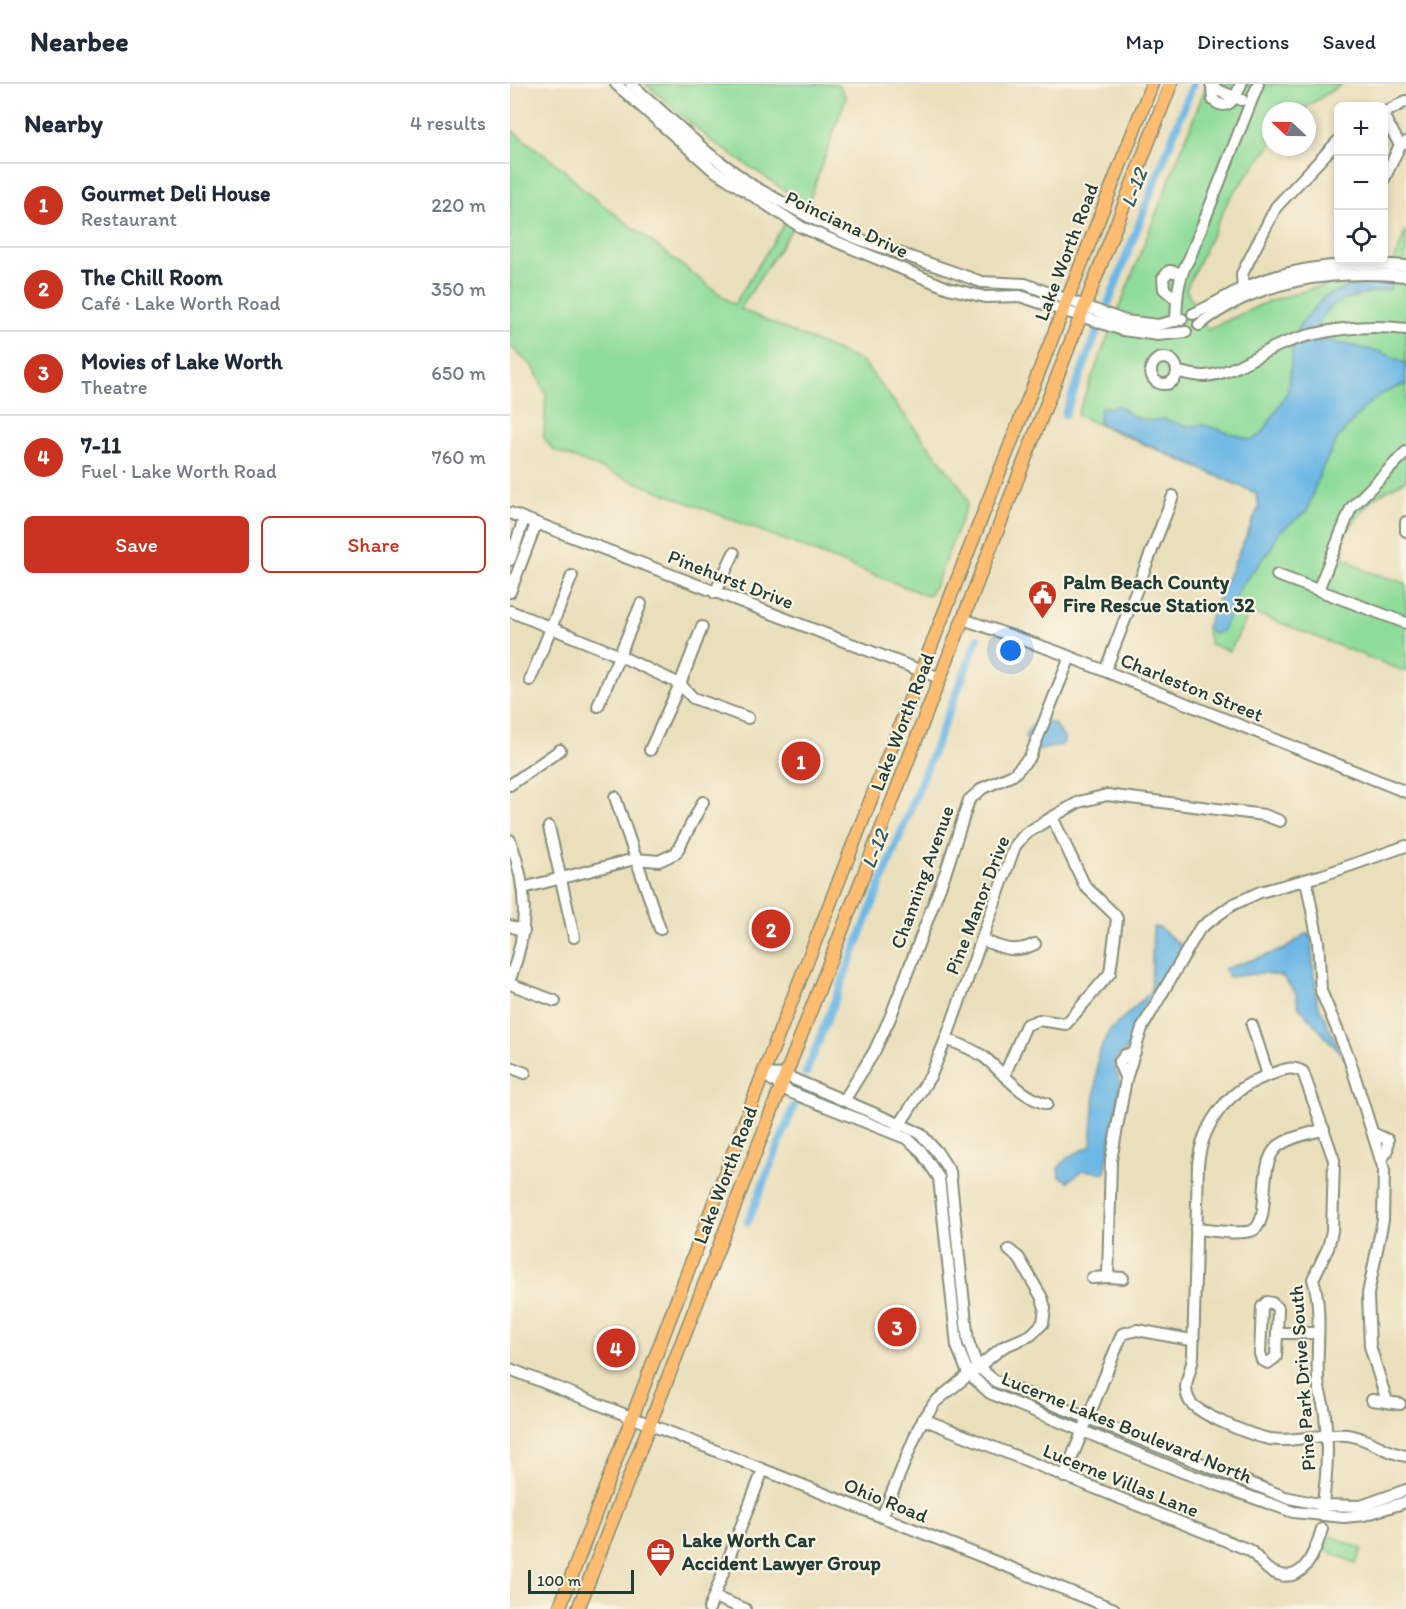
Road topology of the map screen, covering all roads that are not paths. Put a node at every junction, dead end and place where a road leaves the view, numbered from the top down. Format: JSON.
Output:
{"nodes":[{"id":1,"x":616,"y":84,"type":"edge"},
{"id":2,"x":631,"y":84,"type":"edge"},
{"id":3,"x":1152,"y":84,"type":"edge"},
{"id":4,"x":1241,"y":84,"type":"edge"},
{"id":5,"x":1257,"y":84,"type":"edge"},
{"id":6,"x":1211,"y":85,"type":"edge"},
{"id":7,"x":1170,"y":86,"type":"edge"},
{"id":8,"x":1236,"y":97,"type":"junction"},
{"id":9,"x":1406,"y":101,"type":"edge"},
{"id":10,"x":1251,"y":104,"type":"junction"},
{"id":11,"x":1388,"y":112,"type":"edge"},
{"id":12,"x":1388,"y":122,"type":"edge"},
{"id":13,"x":1403,"y":143,"type":"edge"},
{"id":14,"x":1334,"y":145,"type":"edge"},
{"id":15,"x":1388,"y":170,"type":"edge"},
{"id":16,"x":1342,"y":266,"type":"edge"},
{"id":17,"x":1406,"y":266,"type":"edge"},
{"id":18,"x":1181,"y":273,"type":"junction"},
{"id":19,"x":1406,"y":276,"type":"edge"},
{"id":20,"x":1243,"y":293,"type":"junction"},
{"id":21,"x":1177,"y":300,"type":"junction"},
{"id":22,"x":1067,"y":304,"type":"junction"},
{"id":23,"x":1084,"y":312,"type":"junction"},
{"id":24,"x":1193,"y":314,"type":"dead end"},
{"id":25,"x":1199,"y":325,"type":"dead end"},
{"id":26,"x":1145,"y":329,"type":"junction"},
{"id":27,"x":1406,"y":329,"type":"edge"},
{"id":28,"x":1186,"y":332,"type":"dead end"},
{"id":29,"x":1177,"y":372,"type":"dead end"},
{"id":30,"x":1406,"y":452,"type":"edge"},
{"id":31,"x":1173,"y":496,"type":"dead end"},
{"id":32,"x":510,"y":513,"type":"edge"},
{"id":33,"x":524,"y":519,"type":"junction"},
{"id":34,"x":1406,"y":522,"type":"edge"},
{"id":35,"x":536,"y":524,"type":"junction"},
{"id":36,"x":1406,"y":531,"type":"edge"},
{"id":37,"x":734,"y":553,"type":"dead end"},
{"id":38,"x":510,"y":560,"type":"edge"},
{"id":39,"x":1277,"y":575,"type":"dead end"},
{"id":40,"x":572,"y":576,"type":"dead end"},
{"id":41,"x":1318,"y":590,"type":"junction"},
{"id":42,"x":510,"y":592,"type":"edge"},
{"id":43,"x":715,"y":593,"type":"junction"},
{"id":44,"x":641,"y":604,"type":"dead end"},
{"id":45,"x":510,"y":611,"type":"edge"},
{"id":46,"x":963,"y":619,"type":"junction"},
{"id":47,"x":1406,"y":623,"type":"edge"},
{"id":48,"x":553,"y":627,"type":"junction"},
{"id":49,"x":702,"y":627,"type":"dead end"},
{"id":50,"x":620,"y":656,"type":"junction"},
{"id":51,"x":1070,"y":657,"type":"junction"},
{"id":52,"x":1104,"y":671,"type":"junction"},
{"id":53,"x":923,"y":672,"type":"junction"},
{"id":54,"x":940,"y":678,"type":"junction"},
{"id":55,"x":530,"y":680,"type":"dead end"},
{"id":56,"x":680,"y":684,"type":"junction"},
{"id":57,"x":598,"y":706,"type":"dead end"},
{"id":58,"x":748,"y":718,"type":"dead end"},
{"id":59,"x":560,"y":750,"type":"dead end"},
{"id":60,"x":650,"y":750,"type":"dead end"},
{"id":61,"x":510,"y":785,"type":"edge"},
{"id":62,"x":1406,"y":792,"type":"edge"},
{"id":63,"x":615,"y":796,"type":"dead end"},
{"id":64,"x":703,"y":802,"type":"dead end"},
{"id":65,"x":869,"y":810,"type":"junction"},
{"id":66,"x":1052,"y":818,"type":"junction"},
{"id":67,"x":1280,"y":821,"type":"dead end"},
{"id":68,"x":549,"y":827,"type":"dead end"},
{"id":69,"x":510,"y":840,"type":"edge"},
{"id":70,"x":1406,"y":846,"type":"edge"},
{"id":71,"x":874,"y":847,"type":"junction"},
{"id":72,"x":635,"y":859,"type":"junction"},
{"id":73,"x":561,"y":877,"type":"junction"},
{"id":74,"x":1306,"y":880,"type":"junction"},
{"id":75,"x":523,"y":888,"type":"junction"},
{"id":76,"x":510,"y":926,"type":"edge"},
{"id":77,"x":660,"y":930,"type":"dead end"},
{"id":78,"x":524,"y":931,"type":"junction"},
{"id":79,"x":574,"y":937,"type":"dead end"},
{"id":80,"x":981,"y":939,"type":"junction"},
{"id":81,"x":1035,"y":944,"type":"dead end"},
{"id":82,"x":510,"y":979,"type":"edge"},
{"id":83,"x":510,"y":984,"type":"edge"},
{"id":84,"x":555,"y":1001,"type":"dead end"},
{"id":85,"x":1252,"y":1024,"type":"dead end"},
{"id":86,"x":946,"y":1039,"type":"junction"},
{"id":87,"x":510,"y":1067,"type":"edge"},
{"id":88,"x":525,"y":1073,"type":"dead end"},
{"id":89,"x":763,"y":1074,"type":"junction"},
{"id":90,"x":1268,"y":1075,"type":"junction"},
{"id":91,"x":1004,"y":1076,"type":"junction"},
{"id":92,"x":782,"y":1081,"type":"junction"},
{"id":93,"x":845,"y":1099,"type":"junction"},
{"id":94,"x":1047,"y":1104,"type":"dead end"},
{"id":95,"x":746,"y":1120,"type":"junction"},
{"id":96,"x":901,"y":1123,"type":"junction"},
{"id":97,"x":1324,"y":1130,"type":"junction"},
{"id":98,"x":895,"y":1133,"type":"junction"},
{"id":99,"x":726,"y":1227,"type":"junction"},
{"id":100,"x":1196,"y":1229,"type":"junction"},
{"id":101,"x":1009,"y":1250,"type":"dead end"},
{"id":102,"x":1108,"y":1277,"type":"junction"},
{"id":103,"x":1092,"y":1278,"type":"dead end"},
{"id":104,"x":1123,"y":1278,"type":"dead end"},
{"id":105,"x":1277,"y":1333,"type":"junction"},
{"id":106,"x":1318,"y":1333,"type":"junction"},
{"id":107,"x":1191,"y":1340,"type":"junction"},
{"id":108,"x":977,"y":1366,"type":"junction"},
{"id":109,"x":510,"y":1369,"type":"edge"},
{"id":110,"x":968,"y":1373,"type":"junction"},
{"id":111,"x":1372,"y":1400,"type":"dead end"},
{"id":112,"x":1387,"y":1402,"type":"junction"},
{"id":113,"x":1400,"y":1404,"type":"dead end"},
{"id":114,"x":923,"y":1419,"type":"junction"},
{"id":115,"x":643,"y":1422,"type":"junction"},
{"id":116,"x":1085,"y":1425,"type":"junction"},
{"id":117,"x":1326,"y":1436,"type":"junction"},
{"id":118,"x":1406,"y":1456,"type":"edge"},
{"id":119,"x":763,"y":1470,"type":"junction"},
{"id":120,"x":1064,"y":1477,"type":"junction"},
{"id":121,"x":1406,"y":1490,"type":"edge"},
{"id":122,"x":1406,"y":1502,"type":"edge"},
{"id":123,"x":1322,"y":1510,"type":"junction"},
{"id":124,"x":882,"y":1517,"type":"junction"},
{"id":125,"x":1322,"y":1529,"type":"dead end"},
{"id":126,"x":714,"y":1597,"type":"junction"},
{"id":127,"x":559,"y":1609,"type":"edge"},
{"id":128,"x":578,"y":1609,"type":"edge"},
{"id":129,"x":709,"y":1609,"type":"edge"},
{"id":130,"x":744,"y":1609,"type":"edge"},
{"id":131,"x":1114,"y":1609,"type":"edge"}],
"edges":[{"from":1,"to":22,"type":"street","name":"Poinciana Drive"},
{"from":2,"to":22,"type":"street","name":"Poinciana Drive"},
{"from":3,"to":22,"type":"main road","name":"Lake Worth Road"},
{"from":4,"to":8,"type":"street"},
{"from":5,"to":10,"type":"street"},
{"from":6,"to":8,"type":"street"},
{"from":7,"to":23,"type":"main road","name":"Lake Worth Road"},
{"from":8,"to":10,"type":"street"},
{"from":9,"to":11,"type":"street"},
{"from":10,"to":18,"type":"street"},
{"from":12,"to":13,"type":"street"},
{"from":13,"to":15,"type":"street"},
{"from":14,"to":20,"type":"street"},
{"from":16,"to":17,"type":"street"},
{"from":16,"to":19,"type":"street"},
{"from":16,"to":20,"type":"street"},
{"from":18,"to":21,"type":"street"},
{"from":18,"to":21,"type":"street"},
{"from":20,"to":24,"type":"street"},
{"from":20,"to":25,"type":"street"},
{"from":21,"to":26,"type":"street"},
{"from":22,"to":23,"type":"street"},
{"from":22,"to":53,"type":"main road","name":"Lake Worth Road"},
{"from":23,"to":26,"type":"street"},
{"from":23,"to":46,"type":"main road","name":"Lake Worth Road"},
{"from":26,"to":28,"type":"street"},
{"from":27,"to":29,"type":"street"},
{"from":30,"to":41,"type":"street"},
{"from":31,"to":52,"type":"street"},
{"from":32,"to":33,"type":"street","name":"Pinehurst Drive"},
{"from":33,"to":35,"type":"street","name":"Pinehurst Drive"},
{"from":33,"to":38,"type":"street"},
{"from":34,"to":36,"type":"street"},
{"from":35,"to":42,"type":"street"},
{"from":35,"to":43,"type":"street","name":"Pinehurst Drive"},
{"from":37,"to":43,"type":"street"},
{"from":39,"to":41,"type":"street"},
{"from":40,"to":48,"type":"street"},
{"from":41,"to":47,"type":"street"},
{"from":43,"to":53,"type":"street","name":"Pinehurst Drive"},
{"from":44,"to":50,"type":"street"},
{"from":45,"to":48,"type":"street"},
{"from":46,"to":51,"type":"street","name":"Charleston Street"},
{"from":46,"to":54,"type":"main road","name":"Lake Worth Road"},
{"from":48,"to":50,"type":"street"},
{"from":48,"to":55,"type":"street"},
{"from":49,"to":56,"type":"street"},
{"from":50,"to":56,"type":"street"},
{"from":50,"to":57,"type":"street"},
{"from":51,"to":52,"type":"street","name":"Charleston Street"},
{"from":51,"to":93,"type":"street","name":"Channing Avenue"},
{"from":52,"to":62,"type":"street","name":"Charleston Street"},
{"from":53,"to":54,"type":"street","name":"Pinehurst Drive"},
{"from":53,"to":65,"type":"main road","name":"Lake Worth Road"},
{"from":54,"to":71,"type":"main road","name":"Lake Worth Road"},
{"from":56,"to":58,"type":"street"},
{"from":56,"to":60,"type":"street"},
{"from":59,"to":61,"type":"street"},
{"from":63,"to":72,"type":"street"},
{"from":64,"to":72,"type":"street"},
{"from":65,"to":71,"type":"main road"},
{"from":65,"to":89,"type":"main road","name":"Lake Worth Road"},
{"from":66,"to":67,"type":"street","name":"Pine Manor Drive"},
{"from":66,"to":80,"type":"street","name":"Pine Manor Drive"},
{"from":66,"to":91,"type":"street"},
{"from":68,"to":73,"type":"street"},
{"from":69,"to":75,"type":"street"},
{"from":70,"to":74,"type":"street"},
{"from":71,"to":92,"type":"main road","name":"Lake Worth Road"},
{"from":72,"to":73,"type":"street"},
{"from":72,"to":77,"type":"street"},
{"from":73,"to":75,"type":"street"},
{"from":73,"to":79,"type":"street"},
{"from":74,"to":102,"type":"street"},
{"from":74,"to":112,"type":"street"},
{"from":75,"to":78,"type":"street"},
{"from":76,"to":78,"type":"street"},
{"from":78,"to":82,"type":"street"},
{"from":80,"to":81,"type":"street"},
{"from":80,"to":86,"type":"street","name":"Pine Manor Drive"},
{"from":83,"to":84,"type":"street"},
{"from":85,"to":90,"type":"street"},
{"from":86,"to":91,"type":"street"},
{"from":86,"to":96,"type":"street","name":"Pine Manor Drive"},
{"from":87,"to":88,"type":"street"},
{"from":89,"to":92,"type":"street","name":"Lucerne Lakes Boulevard North"},
{"from":89,"to":95,"type":"main road","name":"Lake Worth Road"},
{"from":90,"to":97,"type":"street","name":"Pine Park Drive South"},
{"from":90,"to":100,"type":"street"},
{"from":91,"to":94,"type":"street"},
{"from":92,"to":93,"type":"street","name":"Lucerne Lakes Boulevard North"},
{"from":92,"to":98,"type":"street","name":"Lucerne Lakes Boulevard North"},
{"from":92,"to":99,"type":"main road","name":"Lake Worth Road"},
{"from":93,"to":96,"type":"street","name":"Lucerne Lakes Boulevard North"},
{"from":95,"to":99,"type":"main road"},
{"from":95,"to":115,"type":"main road","name":"Lake Worth Road"},
{"from":96,"to":98,"type":"street","name":"Pine Manor Drive"},
{"from":96,"to":108,"type":"street","name":"Lucerne Lakes Boulevard North"},
{"from":97,"to":100,"type":"street"},
{"from":97,"to":106,"type":"street","name":"Pine Park Drive South"},
{"from":98,"to":110,"type":"street","name":"Lucerne Lakes Boulevard North"},
{"from":99,"to":115,"type":"main road","name":"Lake Worth Road"},
{"from":100,"to":107,"type":"street"},
{"from":101,"to":108,"type":"street"},
{"from":102,"to":103,"type":"street"},
{"from":102,"to":104,"type":"street"},
{"from":105,"to":105,"type":"street"},
{"from":105,"to":106,"type":"street"},
{"from":106,"to":117,"type":"street","name":"Pine Park Drive South"},
{"from":107,"to":116,"type":"street"},
{"from":107,"to":117,"type":"street"},
{"from":108,"to":110,"type":"street"},
{"from":108,"to":116,"type":"street","name":"Lucerne Lakes Boulevard North"},
{"from":109,"to":115,"type":"street","name":"Ohio Road"},
{"from":110,"to":114,"type":"street"},
{"from":110,"to":116,"type":"street","name":"Lucerne Lakes Boulevard North"},
{"from":111,"to":112,"type":"street"},
{"from":112,"to":113,"type":"street"},
{"from":114,"to":120,"type":"street","name":"Lucerne Villas Lane"},
{"from":114,"to":124,"type":"street"},
{"from":115,"to":119,"type":"street","name":"Ohio Road"},
{"from":115,"to":127,"type":"main road","name":"Lake Worth Road"},
{"from":115,"to":128,"type":"main road","name":"Lake Worth Road"},
{"from":116,"to":120,"type":"street"},
{"from":116,"to":123,"type":"street","name":"Lucerne Lakes Boulevard North"},
{"from":117,"to":118,"type":"street"},
{"from":117,"to":123,"type":"street","name":"Pine Park Drive South"},
{"from":119,"to":124,"type":"street","name":"Ohio Road"},
{"from":119,"to":126,"type":"street"},
{"from":120,"to":125,"type":"street","name":"Lucerne Villas Lane"},
{"from":121,"to":123,"type":"street","name":"Lucerne Lakes Boulevard North"},
{"from":122,"to":123,"type":"street","name":"Lucerne Lakes Boulevard North"},
{"from":124,"to":131,"type":"street","name":"Ohio Road"},
{"from":126,"to":129,"type":"street"},
{"from":126,"to":130,"type":"street"}]}
